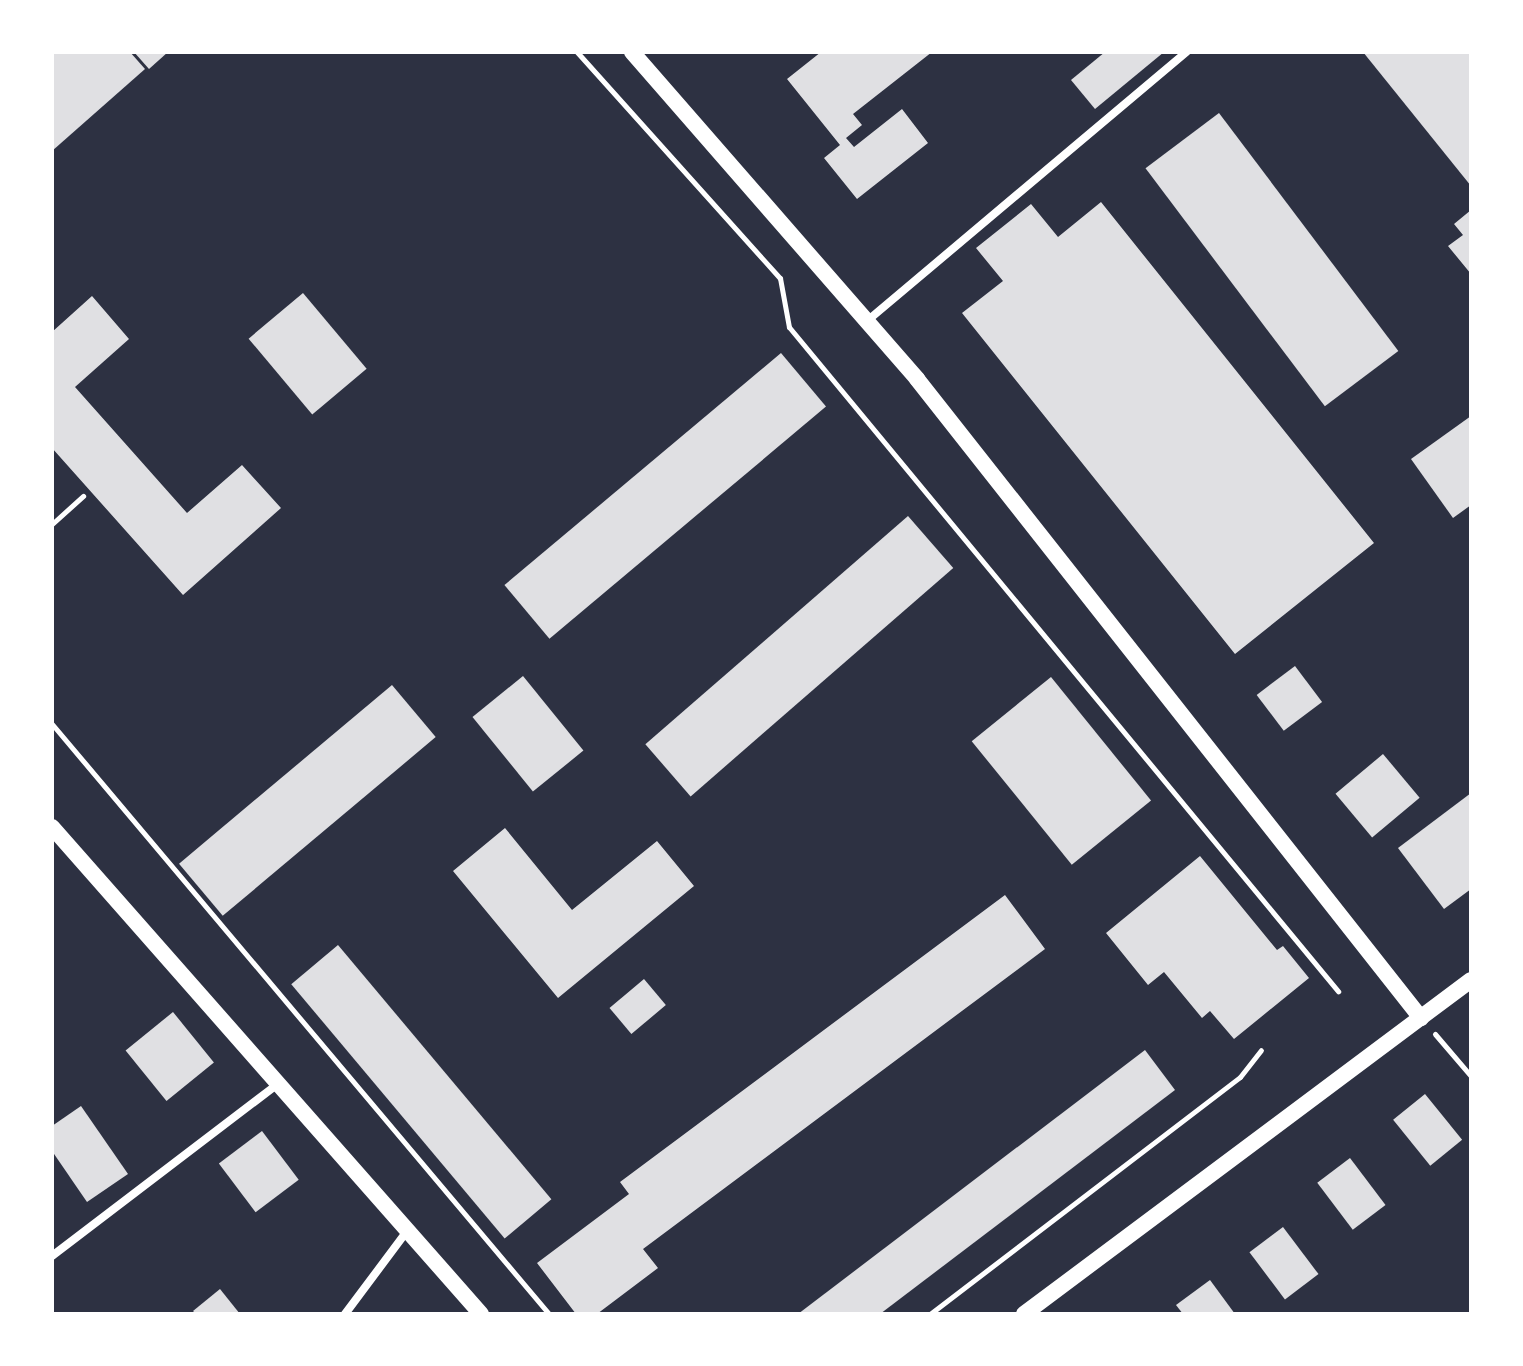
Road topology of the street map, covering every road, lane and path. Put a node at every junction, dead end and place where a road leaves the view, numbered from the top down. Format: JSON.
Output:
{"nodes":[{"id":1,"x":577,"y":52,"type":"edge"},
{"id":2,"x":632,"y":52,"type":"edge"},
{"id":3,"x":1187,"y":52,"type":"edge"},
{"id":4,"x":867,"y":321,"type":"junction"},
{"id":5,"x":83,"y":496,"type":"dead end"},
{"id":6,"x":52,"y":524,"type":"edge"},
{"id":7,"x":52,"y":724,"type":"edge"},
{"id":8,"x":52,"y":827,"type":"edge"},
{"id":9,"x":1471,"y":980,"type":"edge"},
{"id":10,"x":1338,"y":991,"type":"dead end"},
{"id":11,"x":1421,"y":1018,"type":"junction"},
{"id":12,"x":1261,"y":1050,"type":"dead end"},
{"id":13,"x":1471,"y":1076,"type":"edge"},
{"id":14,"x":280,"y":1082,"type":"junction"},
{"id":15,"x":409,"y":1229,"type":"junction"},
{"id":16,"x":52,"y":1256,"type":"edge"},
{"id":17,"x":345,"y":1314,"type":"edge"},
{"id":18,"x":481,"y":1314,"type":"edge"},
{"id":19,"x":549,"y":1314,"type":"edge"},
{"id":20,"x":930,"y":1314,"type":"edge"},
{"id":21,"x":1024,"y":1314,"type":"edge"}],
"edges":[{"from":1,"to":10,"type":"path"},
{"from":2,"to":4,"type":"main road"},
{"from":3,"to":4,"type":"street"},
{"from":4,"to":11,"type":"main road"},
{"from":5,"to":6,"type":"path"},
{"from":7,"to":19,"type":"path"},
{"from":8,"to":14,"type":"main road"},
{"from":9,"to":11,"type":"main road"},
{"from":11,"to":13,"type":"path"},
{"from":11,"to":21,"type":"main road"},
{"from":12,"to":20,"type":"path"},
{"from":14,"to":15,"type":"main road"},
{"from":14,"to":16,"type":"street"},
{"from":15,"to":17,"type":"street"},
{"from":15,"to":18,"type":"main road"}]}
